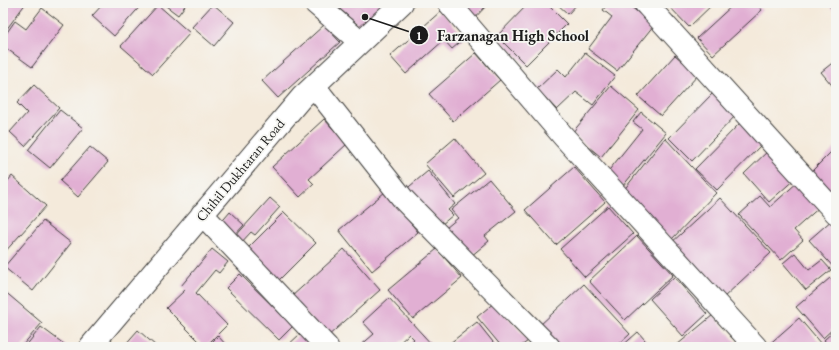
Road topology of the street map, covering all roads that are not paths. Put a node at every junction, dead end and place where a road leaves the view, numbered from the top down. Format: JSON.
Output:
{"nodes":[{"id":1,"x":315,"y":3,"type":"edge"},
{"id":2,"x":402,"y":3,"type":"edge"},
{"id":3,"x":448,"y":3,"type":"edge"},
{"id":4,"x":645,"y":3,"type":"edge"},
{"id":5,"x":360,"y":42,"type":"junction"},
{"id":6,"x":314,"y":86,"type":"junction"},
{"id":7,"x":836,"y":213,"type":"edge"},
{"id":8,"x":202,"y":214,"type":"junction"},
{"id":9,"x":90,"y":347,"type":"edge"},
{"id":10,"x":327,"y":347,"type":"edge"},
{"id":11,"x":549,"y":347,"type":"edge"},
{"id":12,"x":756,"y":347,"type":"edge"}],
"edges":[{"from":1,"to":5,"type":"street"},
{"from":2,"to":5,"type":"street","name":"Chihil Dukhtaran Road"},
{"from":3,"to":12,"type":"street"},
{"from":4,"to":7,"type":"street"},
{"from":5,"to":6,"type":"street","name":"Chihil Dukhtaran Road"},
{"from":6,"to":8,"type":"street","name":"Chihil Dukhtaran Road"},
{"from":6,"to":11,"type":"street"},
{"from":8,"to":9,"type":"street","name":"Chihil Dukhtaran Road"},
{"from":8,"to":10,"type":"street"}]}
